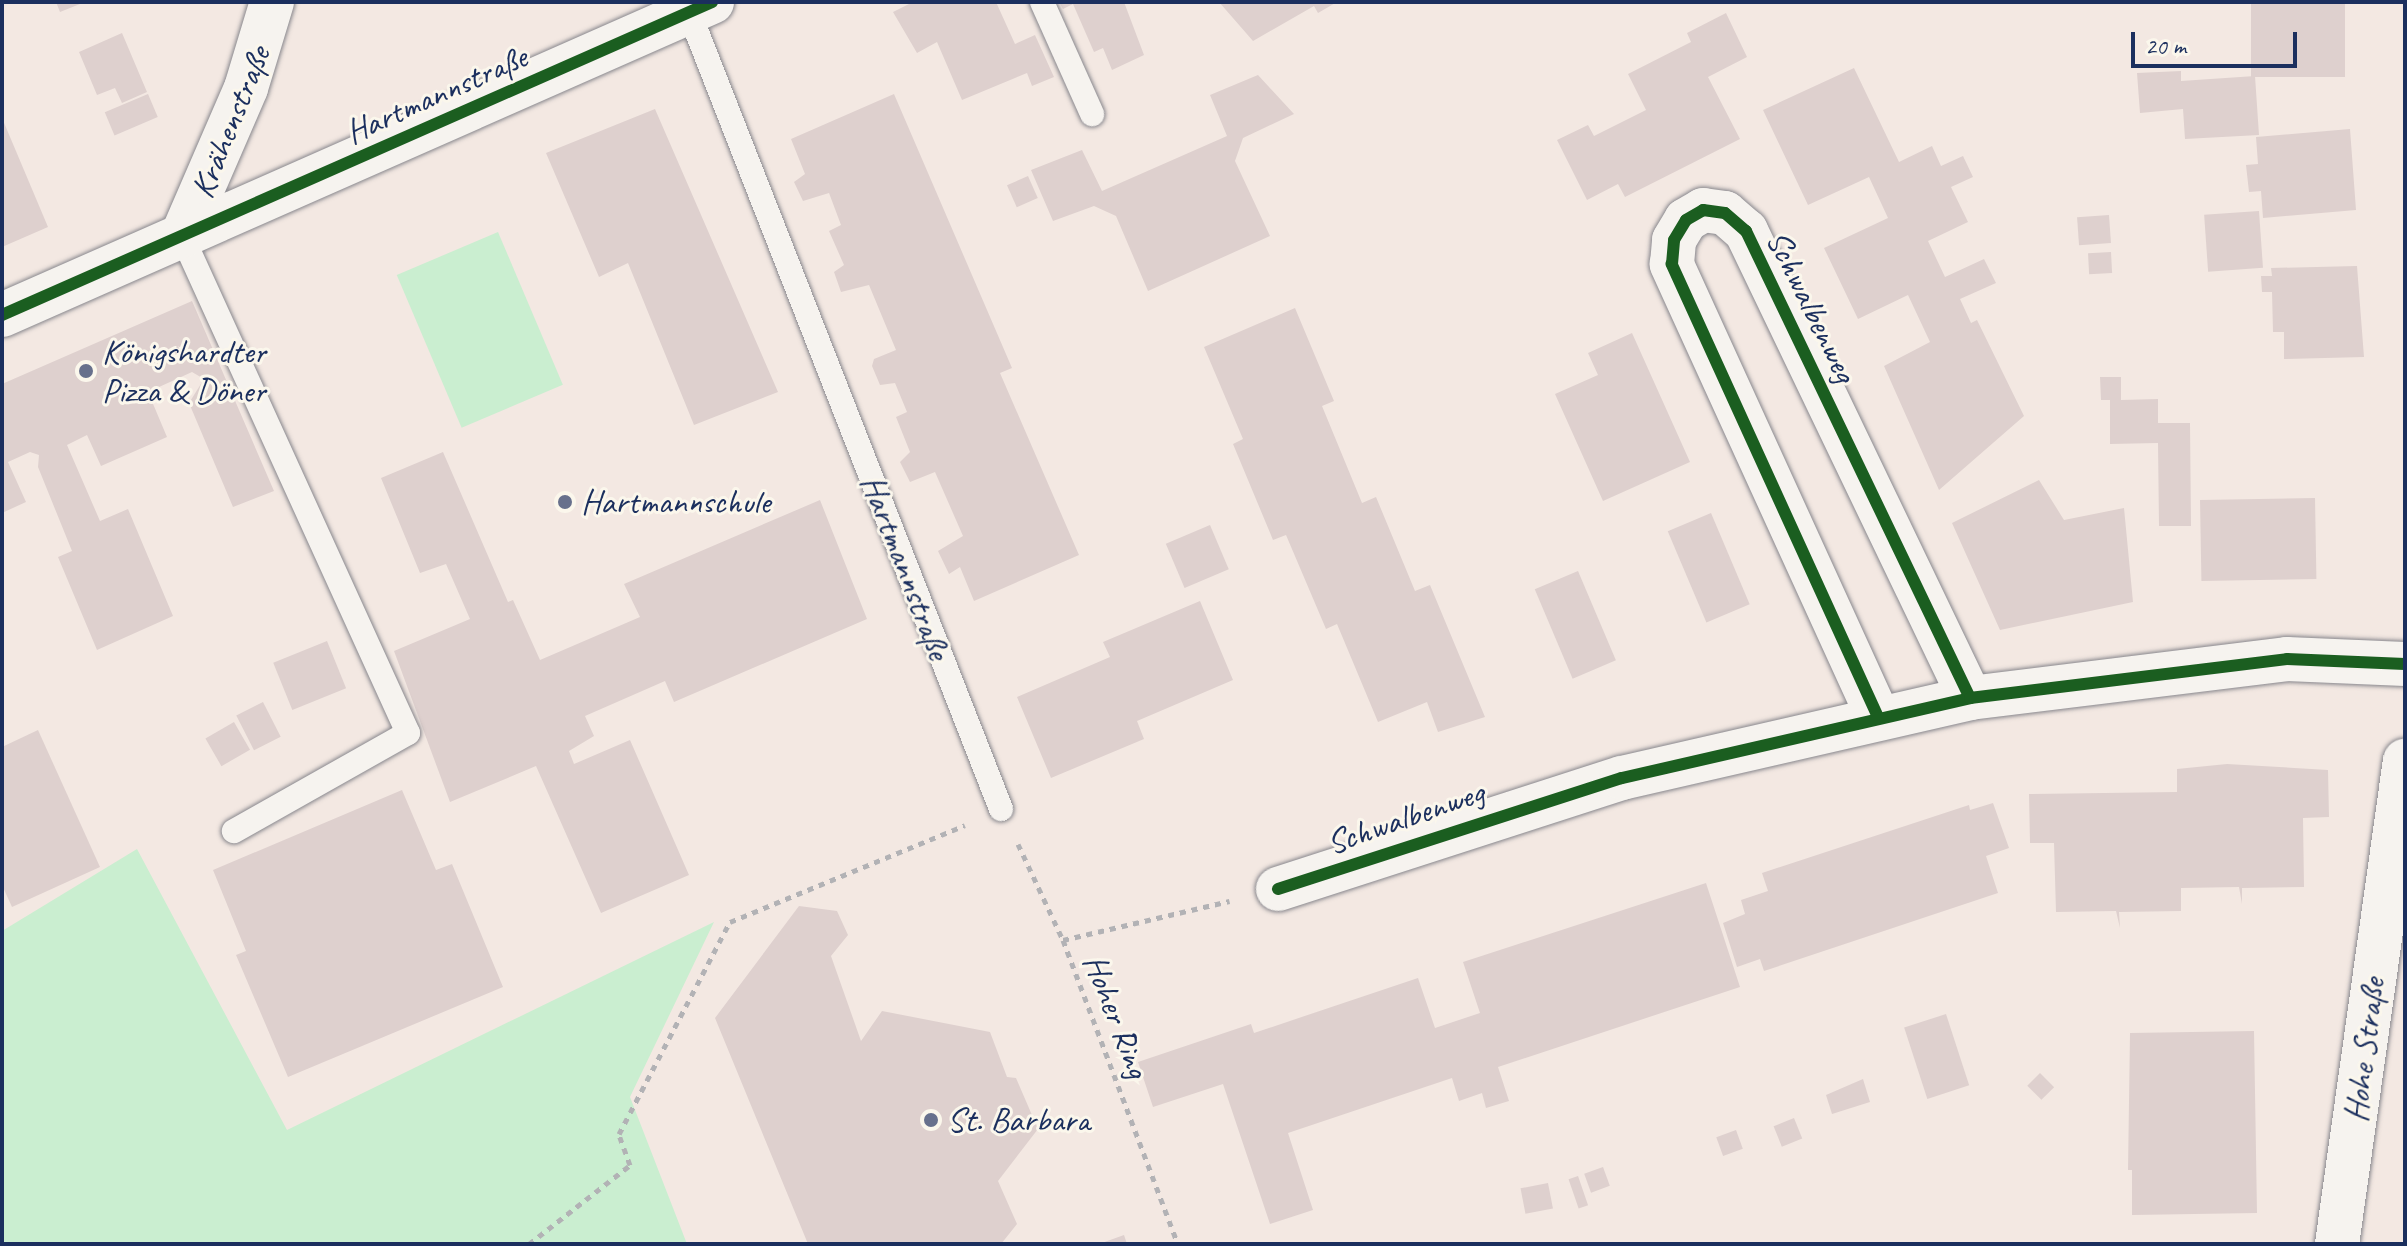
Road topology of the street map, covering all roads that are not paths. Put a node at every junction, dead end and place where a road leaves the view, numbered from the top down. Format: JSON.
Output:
{"nodes":[{"id":1,"x":272,"y":2,"type":"edge"},
{"id":2,"x":1042,"y":2,"type":"edge"},
{"id":3,"x":701,"y":7,"type":"edge"},
{"id":4,"x":1092,"y":114,"type":"dead end"},
{"id":5,"x":182,"y":236,"type":"junction"},
{"id":6,"x":2,"y":315,"type":"edge"},
{"id":7,"x":2405,"y":664,"type":"edge"},
{"id":8,"x":1970,"y":698,"type":"junction"},
{"id":9,"x":1878,"y":717,"type":"junction"},
{"id":10,"x":2405,"y":761,"type":"edge"},
{"id":11,"x":1001,"y":809,"type":"road end"},
{"id":12,"x":234,"y":831,"type":"dead end"},
{"id":13,"x":1278,"y":889,"type":"road end"},
{"id":14,"x":2337,"y":1244,"type":"edge"}],
"edges":[{"from":1,"to":5,"type":"street","name":"Krähenstraße"},
{"from":2,"to":4,"type":"lane"},
{"from":3,"to":5,"type":"street","name":"Hartmannstraße"},
{"from":3,"to":11,"type":"lane","name":"Hartmannstraße"},
{"from":5,"to":6,"type":"street","name":"Krähenstraße"},
{"from":5,"to":12,"type":"lane"},
{"from":7,"to":8,"type":"street","name":"Schwalbenweg"},
{"from":8,"to":9,"type":"street","name":"Schwalbenweg"},
{"from":8,"to":9,"type":"street","name":"Schwalbenweg"},
{"from":9,"to":13,"type":"street","name":"Schwalbenweg"},
{"from":10,"to":14,"type":"street","name":"Hohe Straße"}]}
